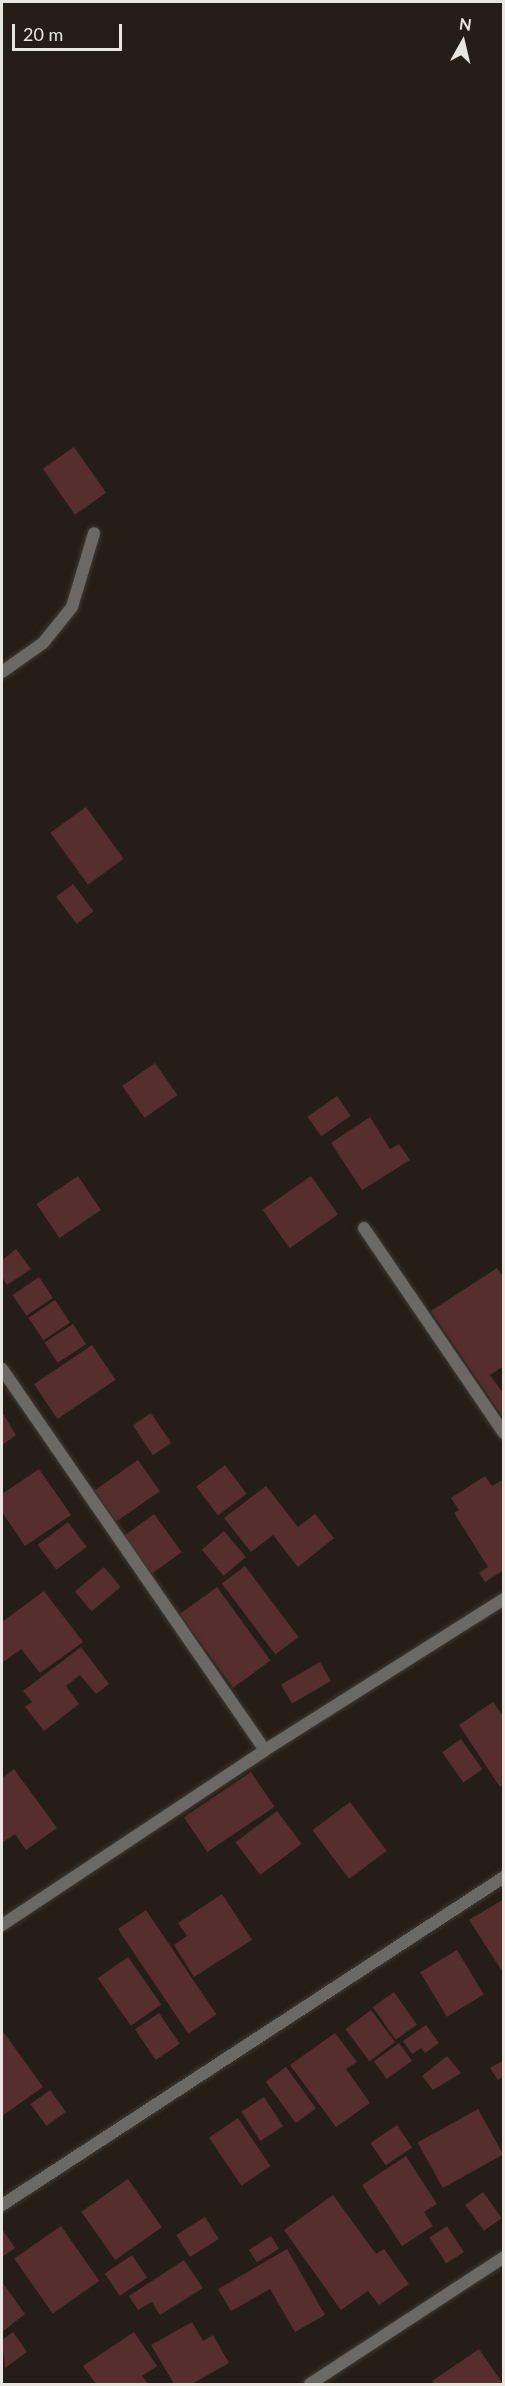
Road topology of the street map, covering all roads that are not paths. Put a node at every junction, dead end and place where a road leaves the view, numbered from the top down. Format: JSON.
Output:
{"nodes":[{"id":1,"x":94,"y":533,"type":"dead end"},
{"id":2,"x":2,"y":672,"type":"edge"},
{"id":3,"x":364,"y":1228,"type":"dead end"},
{"id":4,"x":2,"y":1369,"type":"edge"},
{"id":5,"x":504,"y":1433,"type":"edge"},
{"id":6,"x":504,"y":1599,"type":"edge"},
{"id":7,"x":265,"y":1750,"type":"junction"},
{"id":8,"x":504,"y":1878,"type":"edge"},
{"id":9,"x":2,"y":1925,"type":"edge"},
{"id":10,"x":2,"y":2205,"type":"edge"},
{"id":11,"x":504,"y":2257,"type":"edge"},
{"id":12,"x":310,"y":2385,"type":"edge"}],
"edges":[{"from":1,"to":2,"type":"street"},
{"from":3,"to":5,"type":"street"},
{"from":4,"to":7,"type":"street"},
{"from":6,"to":7,"type":"street"},
{"from":7,"to":9,"type":"street"},
{"from":8,"to":10,"type":"street"},
{"from":11,"to":12,"type":"street"}]}
